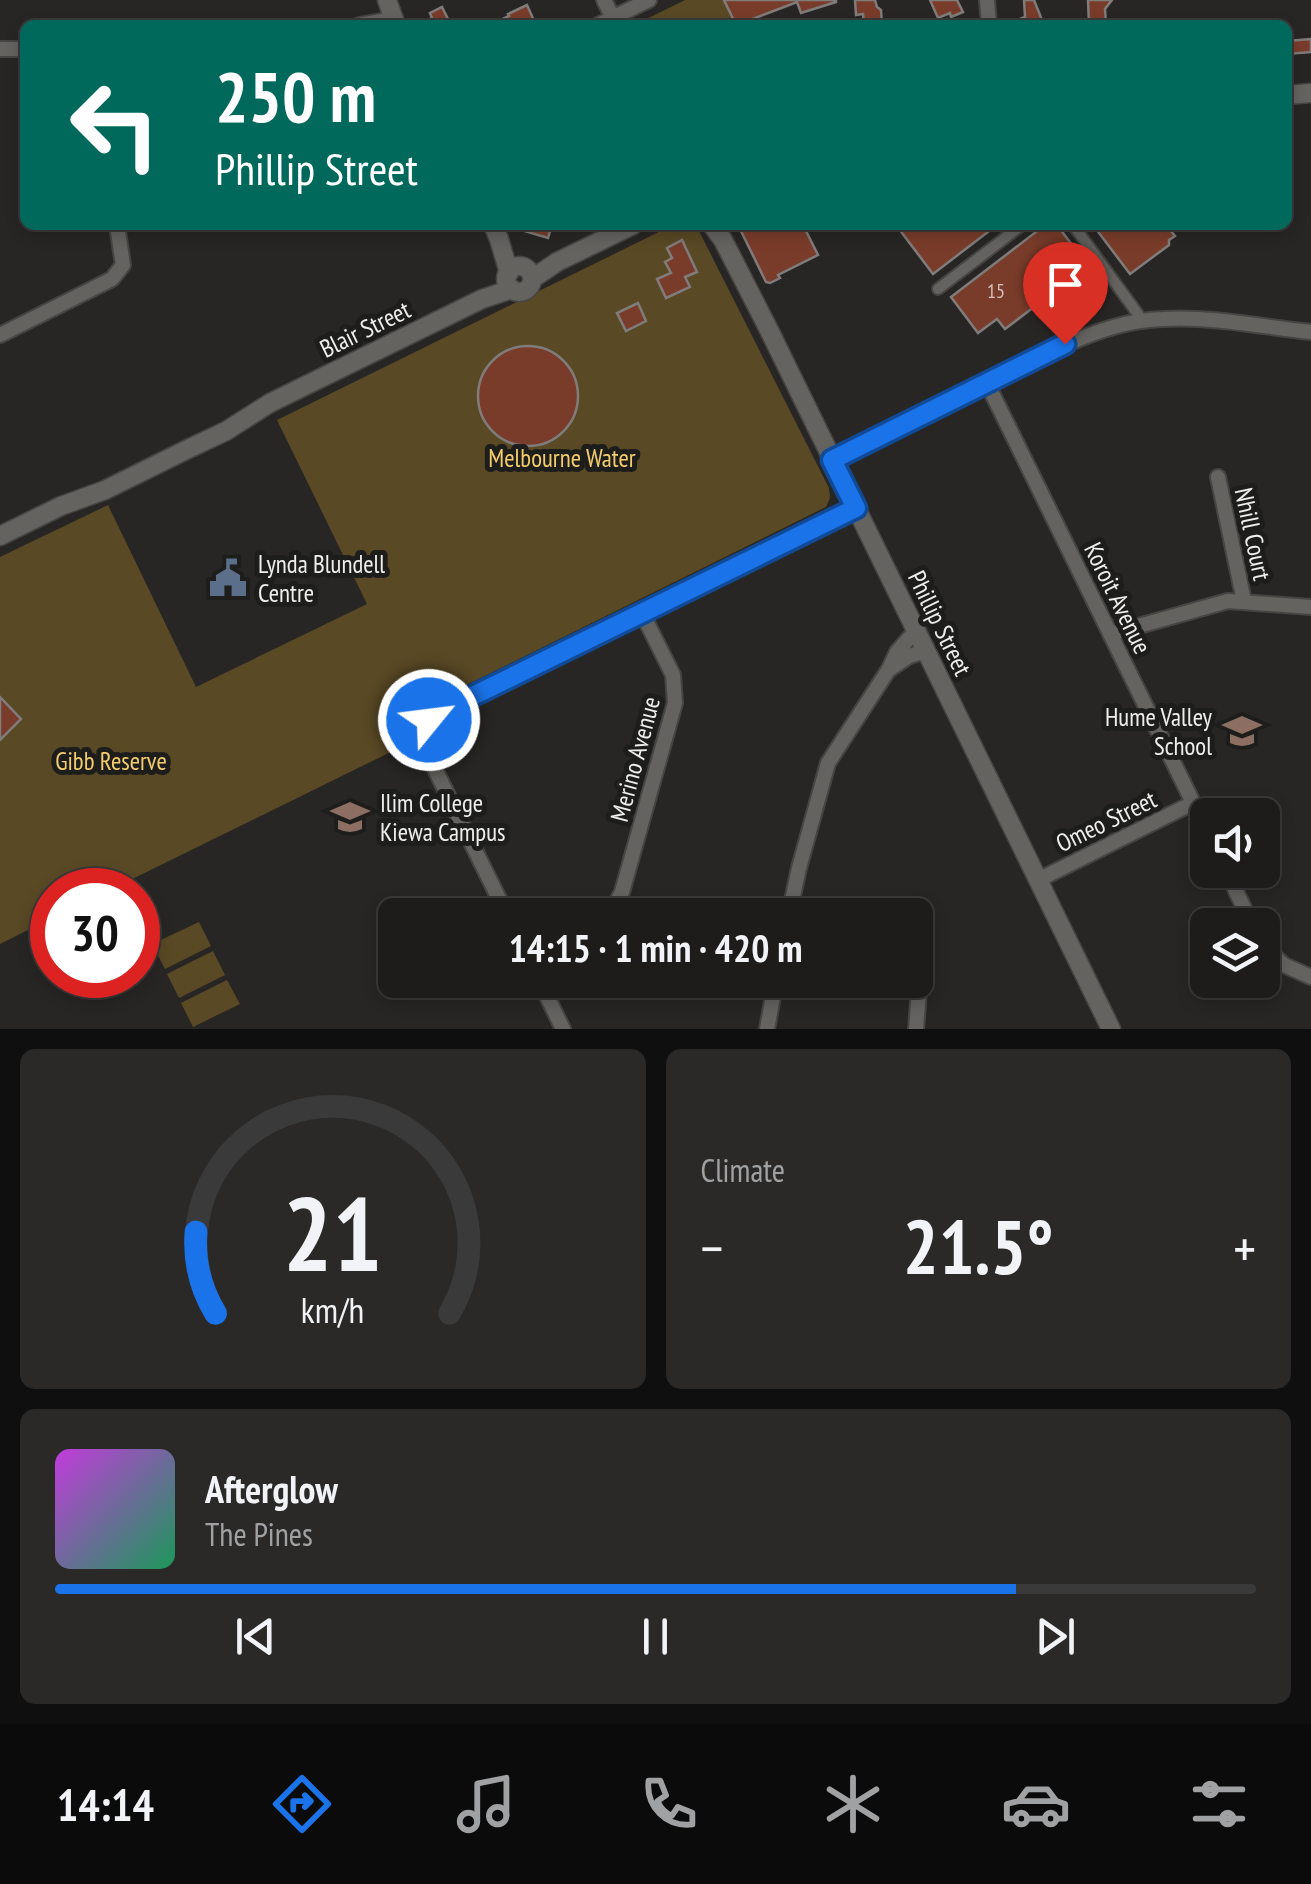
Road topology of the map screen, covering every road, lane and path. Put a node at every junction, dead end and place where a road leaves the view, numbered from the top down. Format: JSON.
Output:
{"nodes":[{"id":1,"x":649,"y":0,"type":"edge"},
{"id":2,"x":610,"y":20,"type":"edge"},
{"id":3,"x":119,"y":230,"type":"edge"},
{"id":4,"x":623,"y":230,"type":"edge"},
{"id":5,"x":718,"y":230,"type":"edge"},
{"id":6,"x":1015,"y":230,"type":"edge"},
{"id":7,"x":1076,"y":230,"type":"edge"},
{"id":8,"x":496,"y":232,"type":"edge"},
{"id":9,"x":518,"y":276,"type":"junction"},
{"id":10,"x":938,"y":289,"type":"dead end"},
{"id":11,"x":1144,"y":321,"type":"junction"},
{"id":12,"x":1311,"y":332,"type":"edge"},
{"id":13,"x":0,"y":335,"type":"edge"},
{"id":14,"x":987,"y":383,"type":"junction"},
{"id":15,"x":832,"y":460,"type":"junction"},
{"id":16,"x":1218,"y":477,"type":"dead end"},
{"id":17,"x":856,"y":508,"type":"junction"},
{"id":18,"x":0,"y":536,"type":"edge"},
{"id":19,"x":1244,"y":600,"type":"junction"},
{"id":20,"x":1311,"y":607,"type":"edge"},
{"id":21,"x":642,"y":613,"type":"junction"},
{"id":22,"x":918,"y":633,"type":"junction"},
{"id":23,"x":1110,"y":634,"type":"junction"},
{"id":24,"x":926,"y":651,"type":"junction"},
{"id":25,"x":889,"y":670,"type":"junction"},
{"id":26,"x":1191,"y":798,"type":"edge"},
{"id":27,"x":1190,"y":804,"type":"edge"},
{"id":28,"x":1038,"y":880,"type":"junction"},
{"id":29,"x":499,"y":898,"type":"edge"},
{"id":30,"x":619,"y":898,"type":"edge"},
{"id":31,"x":792,"y":898,"type":"edge"},
{"id":32,"x":1280,"y":961,"type":"edge"},
{"id":33,"x":1311,"y":977,"type":"edge"},
{"id":34,"x":548,"y":998,"type":"edge"},
{"id":35,"x":773,"y":998,"type":"edge"},
{"id":36,"x":918,"y":998,"type":"edge"},
{"id":37,"x":563,"y":1029,"type":"edge"},
{"id":38,"x":767,"y":1029,"type":"edge"},
{"id":39,"x":916,"y":1029,"type":"edge"},
{"id":40,"x":1111,"y":1029,"type":"edge"}],
"edges":[{"from":1,"to":2,"type":"street"},
{"from":3,"to":13,"type":"street"},
{"from":4,"to":9,"type":"street","name":"Blair Street"},
{"from":5,"to":15,"type":"street","name":"Phillip Street"},
{"from":6,"to":10,"type":"street"},
{"from":7,"to":11,"type":"street"},
{"from":8,"to":9,"type":"street"},
{"from":9,"to":18,"type":"street","name":"Blair Street"},
{"from":11,"to":12,"type":"street"},
{"from":11,"to":14,"type":"street"},
{"from":14,"to":15,"type":"street"},
{"from":14,"to":23,"type":"street","name":"Koroit Avenue"},
{"from":15,"to":17,"type":"street","name":"Phillip Street"},
{"from":16,"to":19,"type":"street","name":"Nhill Court"},
{"from":17,"to":21,"type":"street"},
{"from":17,"to":22,"type":"street","name":"Phillip Street"},
{"from":19,"to":20,"type":"street"},
{"from":19,"to":23,"type":"street"},
{"from":21,"to":29,"type":"street"},
{"from":21,"to":30,"type":"street","name":"Merino Avenue"},
{"from":22,"to":24,"type":"street","name":"Phillip Street"},
{"from":22,"to":25,"type":"street"},
{"from":23,"to":26,"type":"street","name":"Koroit Avenue"},
{"from":24,"to":25,"type":"street"},
{"from":24,"to":28,"type":"street","name":"Phillip Street"},
{"from":25,"to":31,"type":"street"},
{"from":27,"to":28,"type":"street","name":"Omeo Street"},
{"from":28,"to":40,"type":"street","name":"Phillip Street"},
{"from":32,"to":33,"type":"street"},
{"from":34,"to":37,"type":"street"},
{"from":35,"to":38,"type":"street"},
{"from":36,"to":39,"type":"street"}]}
